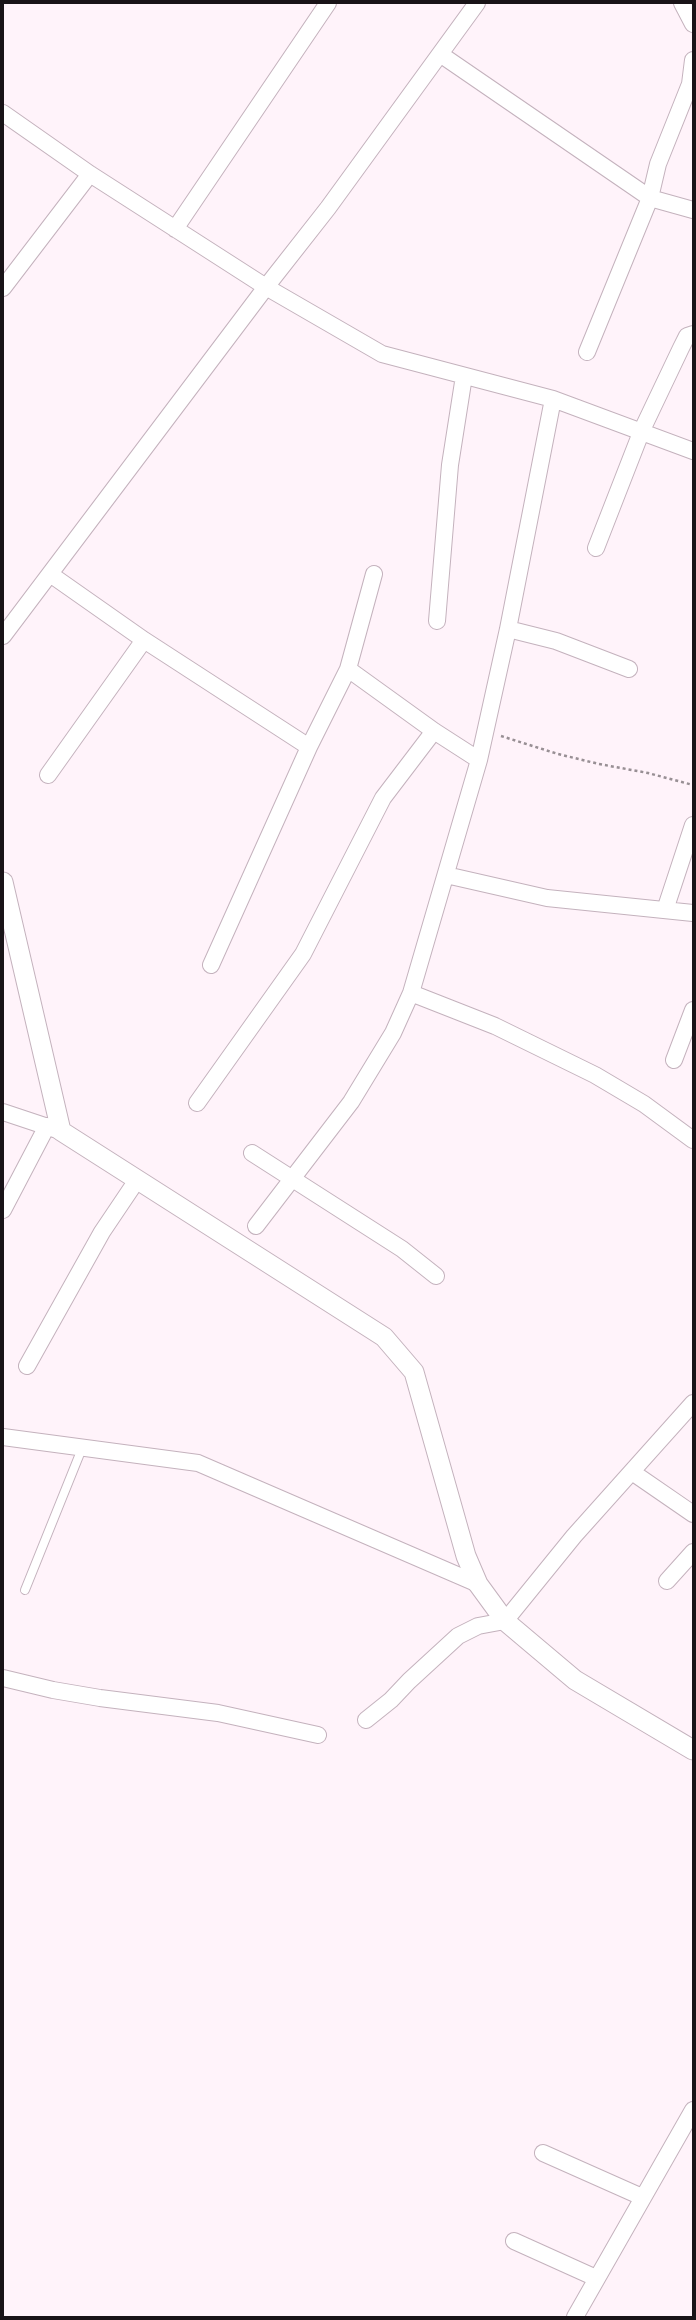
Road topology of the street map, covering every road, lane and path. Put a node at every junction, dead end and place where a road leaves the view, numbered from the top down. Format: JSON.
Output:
{"nodes":[{"id":1,"x":328,"y":3,"type":"edge"},
{"id":2,"x":477,"y":3,"type":"edge"},
{"id":3,"x":682,"y":3,"type":"edge"},
{"id":4,"x":693,"y":24,"type":"edge"},
{"id":5,"x":440,"y":54,"type":"junction"},
{"id":6,"x":693,"y":60,"type":"edge"},
{"id":7,"x":3,"y":113,"type":"edge"},
{"id":8,"x":90,"y":174,"type":"junction"},
{"id":9,"x":650,"y":198,"type":"junction"},
{"id":10,"x":693,"y":210,"type":"edge"},
{"id":11,"x":175,"y":229,"type":"junction"},
{"id":12,"x":266,"y":287,"type":"junction"},
{"id":13,"x":3,"y":288,"type":"edge"},
{"id":14,"x":693,"y":334,"type":"edge"},
{"id":15,"x":586,"y":352,"type":"dead end"},
{"id":16,"x":464,"y":376,"type":"junction"},
{"id":17,"x":553,"y":399,"type":"junction"},
{"id":18,"x":642,"y":430,"type":"junction"},
{"id":19,"x":693,"y":451,"type":"edge"},
{"id":20,"x":596,"y":548,"type":"dead end"},
{"id":21,"x":50,"y":574,"type":"junction"},
{"id":22,"x":374,"y":574,"type":"dead end"},
{"id":23,"x":437,"y":621,"type":"dead end"},
{"id":24,"x":508,"y":629,"type":"junction"},
{"id":25,"x":3,"y":636,"type":"edge"},
{"id":26,"x":144,"y":640,"type":"junction"},
{"id":27,"x":348,"y":669,"type":"junction"},
{"id":28,"x":629,"y":669,"type":"dead end"},
{"id":29,"x":434,"y":731,"type":"junction"},
{"id":30,"x":485,"y":731,"type":"junction"},
{"id":31,"x":308,"y":747,"type":"junction"},
{"id":32,"x":479,"y":760,"type":"junction"},
{"id":33,"x":48,"y":775,"type":"dead end"},
{"id":34,"x":693,"y":785,"type":"edge"},
{"id":35,"x":693,"y":825,"type":"edge"},
{"id":36,"x":446,"y":875,"type":"junction"},
{"id":37,"x":3,"y":882,"type":"edge"},
{"id":38,"x":665,"y":910,"type":"junction"},
{"id":39,"x":693,"y":913,"type":"edge"},
{"id":40,"x":211,"y":965,"type":"dead end"},
{"id":41,"x":411,"y":993,"type":"junction"},
{"id":42,"x":693,"y":1010,"type":"edge"},
{"id":43,"x":674,"y":1060,"type":"dead end"},
{"id":44,"x":197,"y":1103,"type":"dead end"},
{"id":45,"x":3,"y":1112,"type":"edge"},
{"id":46,"x":54,"y":1129,"type":"junction"},
{"id":47,"x":693,"y":1140,"type":"edge"},
{"id":48,"x":252,"y":1153,"type":"dead end"},
{"id":49,"x":137,"y":1180,"type":"junction"},
{"id":50,"x":291,"y":1180,"type":"junction"},
{"id":51,"x":3,"y":1210,"type":"edge"},
{"id":52,"x":256,"y":1226,"type":"dead end"},
{"id":53,"x":436,"y":1276,"type":"dead end"},
{"id":54,"x":27,"y":1366,"type":"dead end"},
{"id":55,"x":693,"y":1403,"type":"edge"},
{"id":56,"x":3,"y":1437,"type":"edge"},
{"id":57,"x":83,"y":1446,"type":"junction"},
{"id":58,"x":632,"y":1472,"type":"junction"},
{"id":59,"x":693,"y":1514,"type":"edge"},
{"id":60,"x":693,"y":1552,"type":"edge"},
{"id":61,"x":667,"y":1581,"type":"dead end"},
{"id":62,"x":478,"y":1584,"type":"junction"},
{"id":63,"x":25,"y":1590,"type":"dead end"},
{"id":64,"x":505,"y":1622,"type":"junction"},
{"id":65,"x":3,"y":1678,"type":"edge"},
{"id":66,"x":366,"y":1720,"type":"dead end"},
{"id":67,"x":318,"y":1734,"type":"dead end"},
{"id":68,"x":693,"y":1750,"type":"edge"},
{"id":69,"x":693,"y":2110,"type":"edge"},
{"id":70,"x":543,"y":2153,"type":"dead end"},
{"id":71,"x":642,"y":2197,"type":"junction"},
{"id":72,"x":514,"y":2241,"type":"dead end"},
{"id":73,"x":596,"y":2278,"type":"junction"},
{"id":74,"x":575,"y":2317,"type":"edge"}],
"edges":[{"from":1,"to":11,"type":"street"},
{"from":2,"to":5,"type":"street"},
{"from":3,"to":4,"type":"street"},
{"from":5,"to":9,"type":"street"},
{"from":5,"to":12,"type":"street"},
{"from":6,"to":9,"type":"street"},
{"from":7,"to":8,"type":"street"},
{"from":8,"to":11,"type":"street"},
{"from":8,"to":13,"type":"street"},
{"from":9,"to":10,"type":"street"},
{"from":9,"to":15,"type":"street"},
{"from":11,"to":12,"type":"street"},
{"from":12,"to":16,"type":"street"},
{"from":12,"to":21,"type":"street"},
{"from":14,"to":18,"type":"street"},
{"from":16,"to":17,"type":"street"},
{"from":16,"to":23,"type":"street"},
{"from":17,"to":18,"type":"street"},
{"from":17,"to":24,"type":"street"},
{"from":18,"to":19,"type":"street"},
{"from":18,"to":20,"type":"street"},
{"from":21,"to":25,"type":"street"},
{"from":21,"to":26,"type":"street"},
{"from":22,"to":27,"type":"street"},
{"from":24,"to":28,"type":"street"},
{"from":24,"to":30,"type":"street"},
{"from":26,"to":31,"type":"street"},
{"from":26,"to":33,"type":"street"},
{"from":27,"to":29,"type":"street"},
{"from":27,"to":31,"type":"street"},
{"from":29,"to":32,"type":"street"},
{"from":29,"to":44,"type":"street"},
{"from":30,"to":32,"type":"street"},
{"from":30,"to":34,"type":"path"},
{"from":31,"to":40,"type":"street"},
{"from":32,"to":36,"type":"street"},
{"from":35,"to":38,"type":"street"},
{"from":36,"to":38,"type":"street"},
{"from":36,"to":41,"type":"street"},
{"from":37,"to":46,"type":"street"},
{"from":38,"to":39,"type":"street"},
{"from":41,"to":47,"type":"street"},
{"from":41,"to":50,"type":"street"},
{"from":42,"to":43,"type":"street"},
{"from":45,"to":46,"type":"street"},
{"from":46,"to":49,"type":"street"},
{"from":46,"to":51,"type":"street"},
{"from":48,"to":50,"type":"street"},
{"from":49,"to":54,"type":"street"},
{"from":49,"to":62,"type":"street"},
{"from":50,"to":52,"type":"street"},
{"from":50,"to":53,"type":"street"},
{"from":55,"to":58,"type":"street"},
{"from":56,"to":57,"type":"street"},
{"from":57,"to":62,"type":"street"},
{"from":57,"to":63,"type":"lane"},
{"from":58,"to":59,"type":"street"},
{"from":58,"to":64,"type":"street"},
{"from":60,"to":61,"type":"street"},
{"from":62,"to":64,"type":"street"},
{"from":64,"to":66,"type":"street"},
{"from":64,"to":68,"type":"street"},
{"from":65,"to":67,"type":"street"},
{"from":69,"to":71,"type":"street"},
{"from":70,"to":71,"type":"street"},
{"from":71,"to":73,"type":"street"},
{"from":72,"to":73,"type":"street"},
{"from":73,"to":74,"type":"street"}]}
